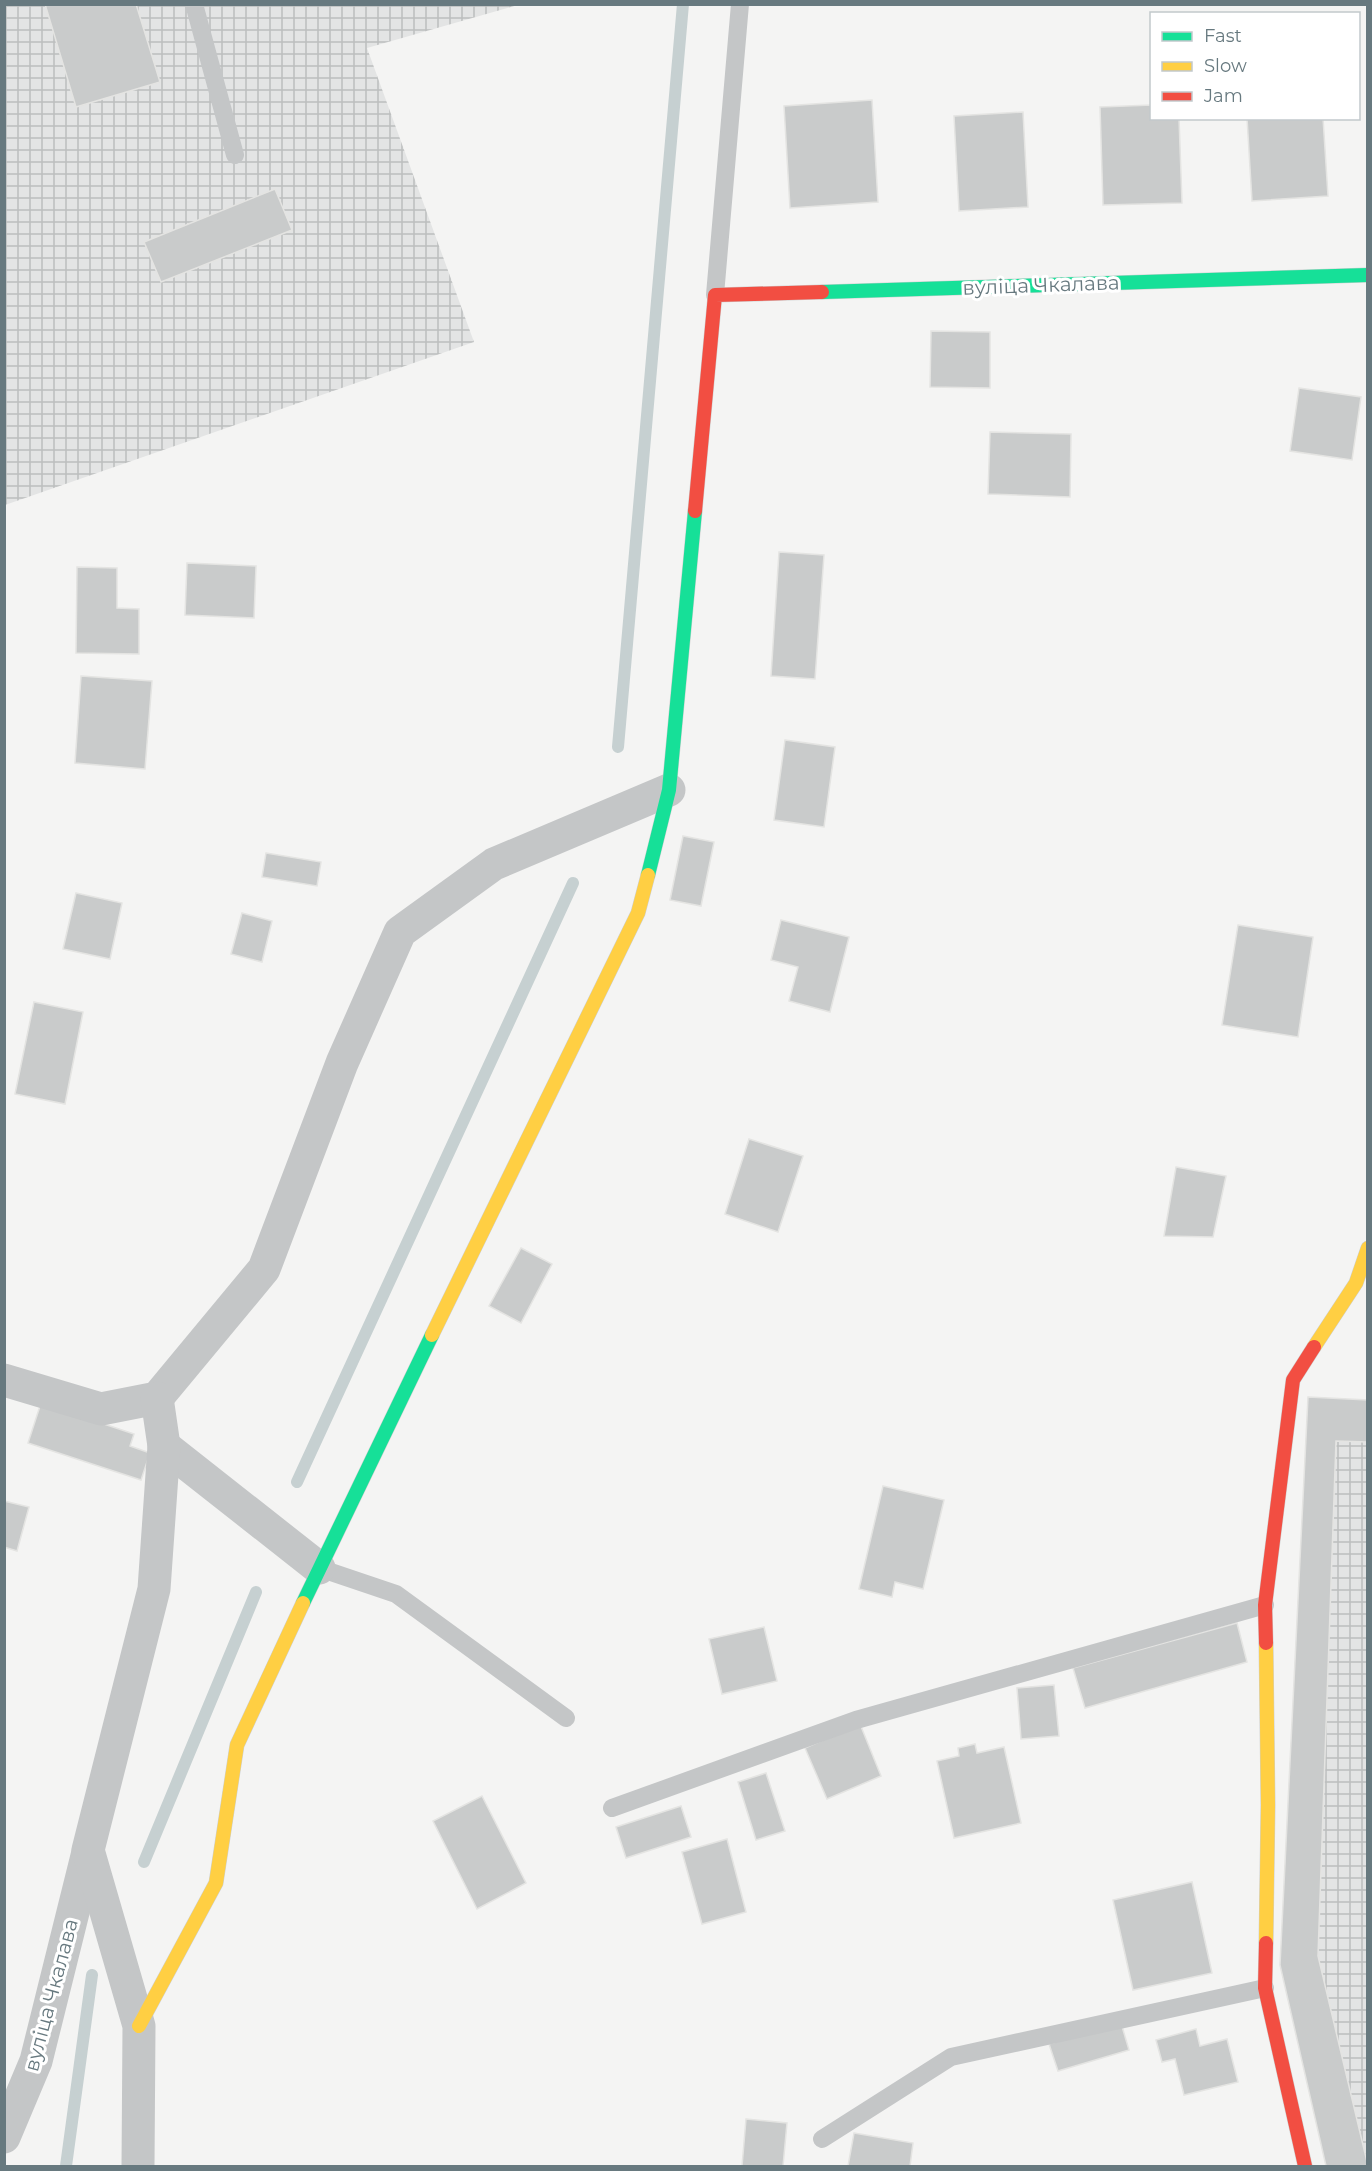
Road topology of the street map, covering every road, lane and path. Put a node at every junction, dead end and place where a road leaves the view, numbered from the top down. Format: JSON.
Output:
{"nodes":[{"id":1,"x":194,"y":4,"type":"edge"},
{"id":2,"x":740,"y":4,"type":"edge"},
{"id":3,"x":235,"y":155,"type":"dead end"},
{"id":4,"x":1368,"y":275,"type":"edge"},
{"id":5,"x":715,"y":296,"type":"junction"},
{"id":6,"x":669,"y":790,"type":"junction"},
{"id":7,"x":1368,"y":1248,"type":"edge"},
{"id":8,"x":1362,"y":1284,"type":"edge"},
{"id":9,"x":4,"y":1380,"type":"edge"},
{"id":10,"x":157,"y":1398,"type":"junction"},
{"id":11,"x":164,"y":1446,"type":"junction"},
{"id":12,"x":319,"y":1568,"type":"junction"},
{"id":13,"x":1264,"y":1605,"type":"junction"},
{"id":14,"x":566,"y":1718,"type":"dead end"},
{"id":15,"x":612,"y":1808,"type":"dead end"},
{"id":16,"x":88,"y":1850,"type":"junction"},
{"id":17,"x":1265,"y":1988,"type":"junction"},
{"id":18,"x":139,"y":2026,"type":"junction"},
{"id":19,"x":4,"y":2137,"type":"edge"},
{"id":20,"x":822,"y":2139,"type":"dead end"},
{"id":21,"x":138,"y":2166,"type":"edge"},
{"id":22,"x":1305,"y":2166,"type":"edge"}],
"edges":[{"from":1,"to":3,"type":"lane"},
{"from":2,"to":5,"type":"lane"},
{"from":4,"to":5,"type":"street","name":"вуліца Чкалава"},
{"from":5,"to":6,"type":"street"},
{"from":6,"to":10,"type":"street"},
{"from":6,"to":12,"type":"street"},
{"from":7,"to":8,"type":"street"},
{"from":8,"to":13,"type":"street"},
{"from":9,"to":10,"type":"street"},
{"from":10,"to":11,"type":"street","name":"вуліца Чкалава"},
{"from":11,"to":12,"type":"street"},
{"from":11,"to":16,"type":"street","name":"вуліца Чкалава"},
{"from":12,"to":14,"type":"lane"},
{"from":12,"to":18,"type":"street"},
{"from":13,"to":15,"type":"lane"},
{"from":13,"to":17,"type":"street"},
{"from":16,"to":18,"type":"street"},
{"from":16,"to":19,"type":"street","name":"вуліца Чкалава"},
{"from":17,"to":20,"type":"lane"},
{"from":17,"to":22,"type":"street"},
{"from":18,"to":21,"type":"street"}]}
